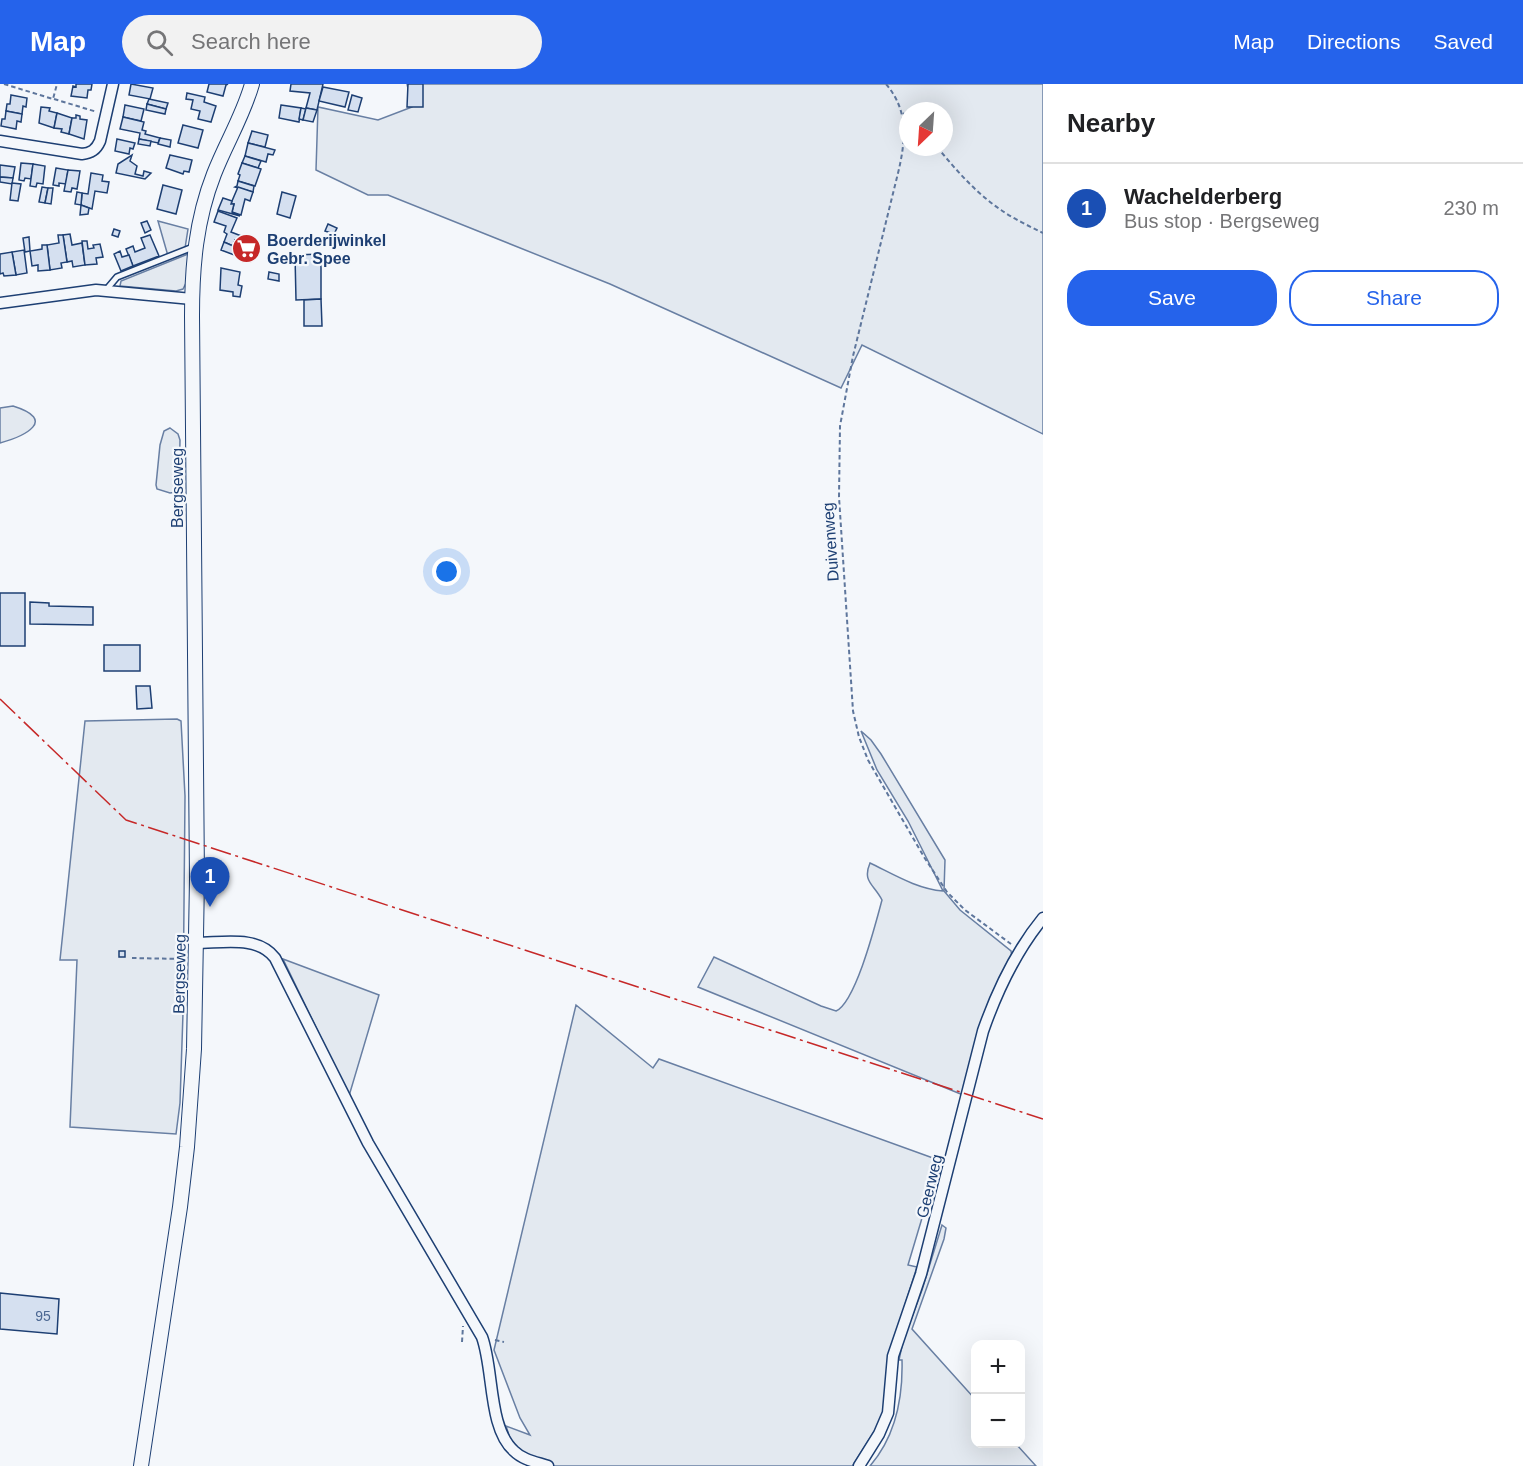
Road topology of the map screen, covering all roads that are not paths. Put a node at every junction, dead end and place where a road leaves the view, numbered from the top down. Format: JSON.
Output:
{"nodes":[{"id":1,"x":113,"y":84,"type":"edge"},
{"id":2,"x":252,"y":84,"type":"edge"},
{"id":3,"x":0,"y":141,"type":"edge"},
{"id":4,"x":195,"y":247,"type":"junction"},
{"id":5,"x":105,"y":290,"type":"junction"},
{"id":6,"x":192,"y":299,"type":"junction"},
{"id":7,"x":0,"y":303,"type":"edge"},
{"id":8,"x":1043,"y":918,"type":"edge"},
{"id":9,"x":196,"y":943,"type":"junction"},
{"id":10,"x":141,"y":1466,"type":"edge"},
{"id":11,"x":548,"y":1466,"type":"edge"},
{"id":12,"x":859,"y":1466,"type":"edge"}],
"edges":[{"from":1,"to":3,"type":"street"},
{"from":2,"to":4,"type":"street","name":"Bergseweg"},
{"from":4,"to":5,"type":"lane"},
{"from":4,"to":6,"type":"street","name":"Bergseweg"},
{"from":5,"to":6,"type":"street"},
{"from":5,"to":7,"type":"street"},
{"from":6,"to":9,"type":"street","name":"Bergseweg"},
{"from":8,"to":12,"type":"street","name":"Geerweg"},
{"from":9,"to":10,"type":"street","name":"Bergseweg"},
{"from":9,"to":11,"type":"street"}]}
